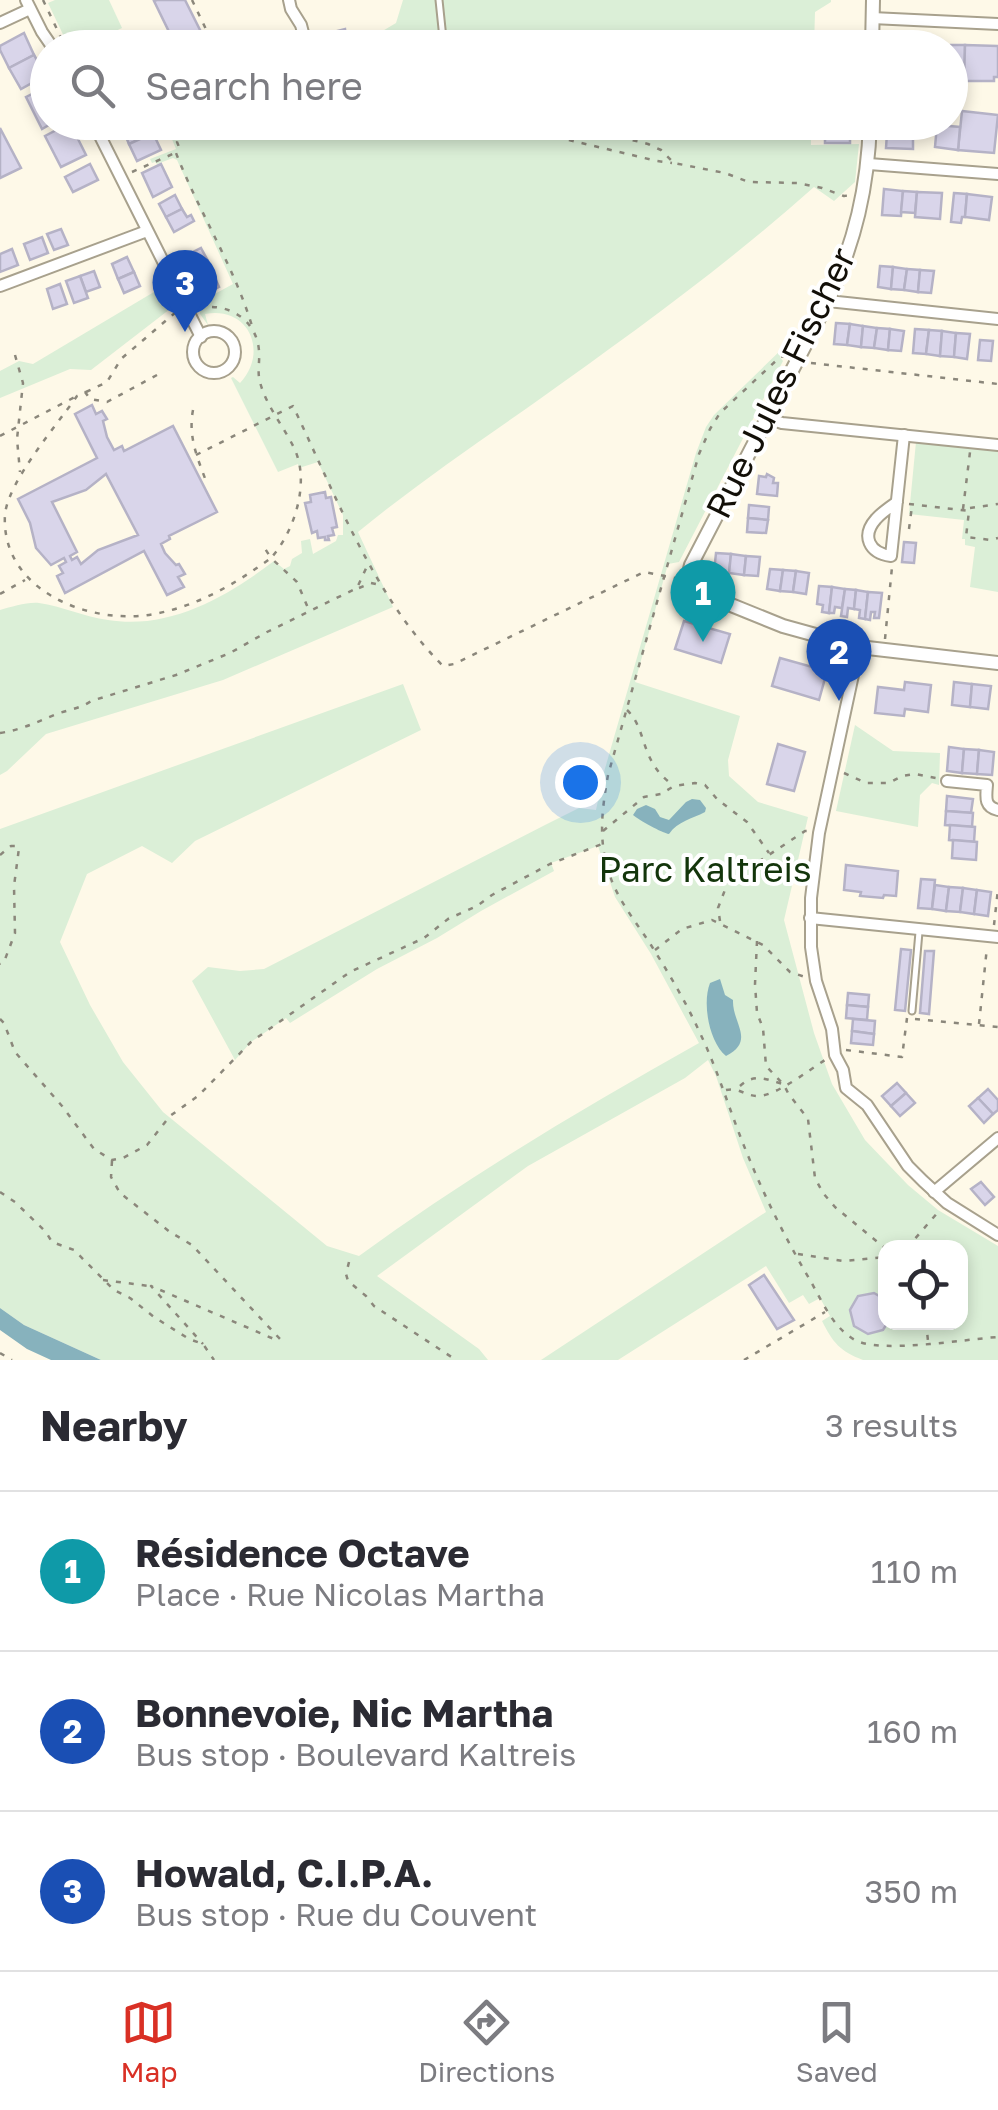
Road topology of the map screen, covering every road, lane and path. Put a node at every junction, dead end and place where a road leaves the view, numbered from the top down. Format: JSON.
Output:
{"nodes":[{"id":1,"x":43,"y":0,"type":"edge"},
{"id":2,"x":192,"y":0,"type":"edge"},
{"id":3,"x":288,"y":0,"type":"edge"},
{"id":4,"x":439,"y":0,"type":"edge"},
{"id":5,"x":873,"y":0,"type":"edge"},
{"id":6,"x":28,"y":4,"type":"edge"},
{"id":7,"x":872,"y":18,"type":"junction"},
{"id":8,"x":0,"y":23,"type":"edge"},
{"id":9,"x":998,"y":24,"type":"edge"},
{"id":10,"x":43,"y":30,"type":"edge"},
{"id":11,"x":57,"y":30,"type":"edge"},
{"id":12,"x":207,"y":30,"type":"edge"},
{"id":13,"x":302,"y":30,"type":"edge"},
{"id":14,"x":442,"y":30,"type":"edge"},
{"id":15,"x":872,"y":30,"type":"edge"},
{"id":16,"x":102,"y":140,"type":"edge"},
{"id":17,"x":179,"y":140,"type":"edge"},
{"id":18,"x":569,"y":140,"type":"edge"},
{"id":19,"x":632,"y":140,"type":"edge"},
{"id":20,"x":869,"y":140,"type":"edge"},
{"id":21,"x":176,"y":153,"type":"junction"},
{"id":22,"x":674,"y":163,"type":"junction"},
{"id":23,"x":868,"y":164,"type":"junction"},
{"id":24,"x":998,"y":174,"type":"edge"},
{"id":25,"x":120,"y":177,"type":"junction"},
{"id":26,"x":863,"y":197,"type":"junction"},
{"id":27,"x":148,"y":231,"type":"junction"},
{"id":28,"x":0,"y":286,"type":"edge"},
{"id":29,"x":828,"y":302,"type":"junction"},
{"id":30,"x":187,"y":309,"type":"junction"},
{"id":31,"x":998,"y":320,"type":"edge"},
{"id":32,"x":254,"y":332,"type":"junction"},
{"id":33,"x":201,"y":336,"type":"junction"},
{"id":34,"x":14,"y":355,"type":"dead end"},
{"id":35,"x":798,"y":358,"type":"junction"},
{"id":36,"x":157,"y":374,"type":"dead end"},
{"id":37,"x":998,"y":384,"type":"edge"},
{"id":38,"x":85,"y":392,"type":"junction"},
{"id":39,"x":77,"y":396,"type":"junction"},
{"id":40,"x":194,"y":410,"type":"dead end"},
{"id":41,"x":276,"y":415,"type":"junction"},
{"id":42,"x":767,"y":418,"type":"junction"},
{"id":43,"x":18,"y":427,"type":"junction"},
{"id":44,"x":904,"y":435,"type":"junction"},
{"id":45,"x":0,"y":436,"type":"edge"},
{"id":46,"x":971,"y":442,"type":"junction"},
{"id":47,"x":998,"y":445,"type":"edge"},
{"id":48,"x":196,"y":454,"type":"junction"},
{"id":49,"x":20,"y":476,"type":"junction"},
{"id":50,"x":206,"y":481,"type":"dead end"},
{"id":51,"x":897,"y":502,"type":"junction"},
{"id":52,"x":912,"y":504,"type":"junction"},
{"id":53,"x":998,"y":504,"type":"edge"},
{"id":54,"x":966,"y":511,"type":"junction"},
{"id":55,"x":2,"y":529,"type":"edge"},
{"id":56,"x":909,"y":529,"type":"dead end"},
{"id":57,"x":998,"y":538,"type":"edge"},
{"id":58,"x":992,"y":540,"type":"junction"},
{"id":59,"x":262,"y":544,"type":"dead end"},
{"id":60,"x":998,"y":548,"type":"edge"},
{"id":61,"x":891,"y":556,"type":"junction"},
{"id":62,"x":270,"y":558,"type":"junction"},
{"id":63,"x":369,"y":562,"type":"junction"},
{"id":64,"x":666,"y":575,"type":"junction"},
{"id":65,"x":26,"y":580,"type":"junction"},
{"id":66,"x":384,"y":586,"type":"junction"},
{"id":67,"x":357,"y":588,"type":"junction"},
{"id":68,"x":0,"y":594,"type":"edge"},
{"id":69,"x":308,"y":610,"type":"junction"},
{"id":70,"x":859,"y":647,"type":"junction"},
{"id":71,"x":885,"y":651,"type":"junction"},
{"id":72,"x":998,"y":664,"type":"edge"},
{"id":73,"x":627,"y":710,"type":"junction"},
{"id":74,"x":0,"y":733,"type":"edge"},
{"id":75,"x":833,"y":768,"type":"junction"},
{"id":76,"x":947,"y":781,"type":"joint"},
{"id":77,"x":993,"y":785,"type":"edge"},
{"id":78,"x":674,"y":786,"type":"junction"},
{"id":79,"x":998,"y":810,"type":"edge"},
{"id":80,"x":601,"y":832,"type":"junction"},
{"id":81,"x":819,"y":834,"type":"junction"},
{"id":82,"x":602,"y":844,"type":"junction"},
{"id":83,"x":769,"y":853,"type":"junction"},
{"id":84,"x":0,"y":854,"type":"edge"},
{"id":85,"x":998,"y":889,"type":"edge"},
{"id":86,"x":810,"y":918,"type":"junction"},
{"id":87,"x":720,"y":922,"type":"junction"},
{"id":88,"x":919,"y":929,"type":"junction"},
{"id":89,"x":993,"y":936,"type":"edge"},
{"id":90,"x":758,"y":941,"type":"junction"},
{"id":91,"x":654,"y":950,"type":"junction"},
{"id":92,"x":0,"y":964,"type":"edge"},
{"id":93,"x":816,"y":981,"type":"junction"},
{"id":94,"x":912,"y":1011,"type":"dead end"},
{"id":95,"x":0,"y":1019,"type":"edge"},
{"id":96,"x":979,"y":1026,"type":"junction"},
{"id":97,"x":998,"y":1027,"type":"edge"},
{"id":98,"x":835,"y":1055,"type":"junction"},
{"id":99,"x":784,"y":1084,"type":"junction"},
{"id":100,"x":737,"y":1088,"type":"junction"},
{"id":101,"x":724,"y":1090,"type":"junction"},
{"id":102,"x":998,"y":1138,"type":"edge"},
{"id":103,"x":112,"y":1160,"type":"junction"},
{"id":104,"x":0,"y":1192,"type":"edge"},
{"id":105,"x":934,"y":1192,"type":"junction"},
{"id":106,"x":947,"y":1203,"type":"junction"},
{"id":107,"x":998,"y":1235,"type":"edge"},
{"id":108,"x":914,"y":1240,"type":"edge"},
{"id":109,"x":878,"y":1242,"type":"edge"},
{"id":110,"x":795,"y":1254,"type":"junction"},
{"id":111,"x":878,"y":1258,"type":"edge"},
{"id":112,"x":350,"y":1262,"type":"dead end"},
{"id":113,"x":104,"y":1280,"type":"junction"},
{"id":114,"x":151,"y":1286,"type":"junction"},
{"id":115,"x":827,"y":1312,"type":"junction"},
{"id":116,"x":927,"y":1330,"type":"edge"},
{"id":117,"x":998,"y":1336,"type":"edge"},
{"id":118,"x":929,"y":1343,"type":"junction"},
{"id":119,"x":203,"y":1344,"type":"junction"},
{"id":120,"x":0,"y":1353,"type":"edge"},
{"id":121,"x":12,"y":1360,"type":"edge"},
{"id":122,"x":214,"y":1360,"type":"edge"},
{"id":123,"x":456,"y":1360,"type":"edge"},
{"id":124,"x":744,"y":1360,"type":"edge"}],
"edges":[{"from":1,"to":11,"type":"path"},
{"from":2,"to":12,"type":"path"},
{"from":3,"to":13,"type":"street"},
{"from":4,"to":14,"type":"lane"},
{"from":5,"to":7,"type":"street"},
{"from":6,"to":8,"type":"street"},
{"from":6,"to":10,"type":"street"},
{"from":7,"to":9,"type":"street"},
{"from":7,"to":15,"type":"street"},
{"from":16,"to":25,"type":"street"},
{"from":17,"to":21,"type":"path"},
{"from":18,"to":22,"type":"path"},
{"from":19,"to":22,"type":"path"},
{"from":20,"to":23,"type":"street","name":"Rue Jules Fischer"},
{"from":21,"to":25,"type":"path"},
{"from":21,"to":32,"type":"path"},
{"from":22,"to":26,"type":"path"},
{"from":23,"to":24,"type":"street"},
{"from":23,"to":26,"type":"street","name":"Rue Jules Fischer"},
{"from":25,"to":27,"type":"street"},
{"from":26,"to":29,"type":"street","name":"Rue Jules Fischer"},
{"from":27,"to":28,"type":"street"},
{"from":27,"to":30,"type":"street"},
{"from":29,"to":31,"type":"street"},
{"from":29,"to":35,"type":"street","name":"Rue Jules Fischer"},
{"from":30,"to":32,"type":"path"},
{"from":30,"to":33,"type":"street"},
{"from":30,"to":38,"type":"path"},
{"from":32,"to":41,"type":"path"},
{"from":33,"to":33,"type":"street"},
{"from":34,"to":43,"type":"path"},
{"from":35,"to":37,"type":"path"},
{"from":35,"to":42,"type":"street","name":"Rue Jules Fischer"},
{"from":35,"to":64,"type":"path"},
{"from":36,"to":38,"type":"path"},
{"from":38,"to":39,"type":"path"},
{"from":39,"to":43,"type":"path"},
{"from":39,"to":49,"type":"path"},
{"from":40,"to":48,"type":"path"},
{"from":41,"to":48,"type":"path"},
{"from":41,"to":62,"type":"path"},
{"from":41,"to":63,"type":"path"},
{"from":42,"to":44,"type":"street"},
{"from":42,"to":70,"type":"street","name":"Rue Jules Fischer"},
{"from":43,"to":45,"type":"path"},
{"from":43,"to":49,"type":"path"},
{"from":44,"to":46,"type":"street"},
{"from":44,"to":51,"type":"street"},
{"from":46,"to":47,"type":"street"},
{"from":46,"to":54,"type":"path"},
{"from":48,"to":50,"type":"path"},
{"from":49,"to":55,"type":"path"},
{"from":51,"to":52,"type":"path"},
{"from":51,"to":61,"type":"street"},
{"from":51,"to":61,"type":"street"},
{"from":52,"to":54,"type":"path"},
{"from":52,"to":56,"type":"path"},
{"from":53,"to":54,"type":"path"},
{"from":54,"to":58,"type":"path"},
{"from":55,"to":65,"type":"path"},
{"from":57,"to":58,"type":"path"},
{"from":58,"to":60,"type":"path"},
{"from":59,"to":62,"type":"path"},
{"from":61,"to":71,"type":"path"},
{"from":62,"to":65,"type":"path"},
{"from":62,"to":69,"type":"path"},
{"from":63,"to":66,"type":"path"},
{"from":63,"to":67,"type":"path"},
{"from":64,"to":66,"type":"path"},
{"from":64,"to":73,"type":"path"},
{"from":65,"to":68,"type":"path"},
{"from":66,"to":67,"type":"path"},
{"from":67,"to":69,"type":"path"},
{"from":69,"to":74,"type":"path"},
{"from":70,"to":71,"type":"street"},
{"from":70,"to":75,"type":"street"},
{"from":71,"to":72,"type":"street"},
{"from":73,"to":78,"type":"path"},
{"from":73,"to":80,"type":"path"},
{"from":75,"to":76,"type":"path"},
{"from":75,"to":81,"type":"street"},
{"from":76,"to":77,"type":"street"},
{"from":77,"to":79,"type":"street"},
{"from":78,"to":80,"type":"path"},
{"from":78,"to":83,"type":"path"},
{"from":80,"to":82,"type":"path"},
{"from":81,"to":83,"type":"path"},
{"from":81,"to":86,"type":"street"},
{"from":82,"to":91,"type":"path"},
{"from":82,"to":103,"type":"path"},
{"from":83,"to":87,"type":"path"},
{"from":84,"to":92,"type":"path"},
{"from":85,"to":89,"type":"path"},
{"from":86,"to":88,"type":"street"},
{"from":86,"to":93,"type":"street"},
{"from":87,"to":90,"type":"path"},
{"from":87,"to":91,"type":"path"},
{"from":88,"to":89,"type":"street"},
{"from":88,"to":94,"type":"lane"},
{"from":89,"to":96,"type":"path"},
{"from":90,"to":93,"type":"path"},
{"from":90,"to":99,"type":"path"},
{"from":91,"to":101,"type":"path"},
{"from":93,"to":98,"type":"street"},
{"from":95,"to":103,"type":"path"},
{"from":96,"to":97,"type":"path"},
{"from":96,"to":98,"type":"path"},
{"from":98,"to":99,"type":"path"},
{"from":98,"to":105,"type":"street"},
{"from":99,"to":100,"type":"path"},
{"from":99,"to":100,"type":"path"},
{"from":99,"to":109,"type":"path"},
{"from":100,"to":101,"type":"path"},
{"from":101,"to":110,"type":"path"},
{"from":102,"to":105,"type":"street"},
{"from":103,"to":114,"type":"path"},
{"from":104,"to":113,"type":"path"},
{"from":105,"to":106,"type":"street"},
{"from":106,"to":107,"type":"street"},
{"from":106,"to":108,"type":"path"},
{"from":110,"to":111,"type":"path"},
{"from":110,"to":115,"type":"path"},
{"from":112,"to":123,"type":"path"},
{"from":113,"to":114,"type":"path"},
{"from":113,"to":119,"type":"path"},
{"from":114,"to":119,"type":"path"},
{"from":115,"to":118,"type":"path"},
{"from":115,"to":124,"type":"path"},
{"from":116,"to":118,"type":"path"},
{"from":117,"to":118,"type":"path"},
{"from":119,"to":122,"type":"path"},
{"from":120,"to":121,"type":"path"}]}
